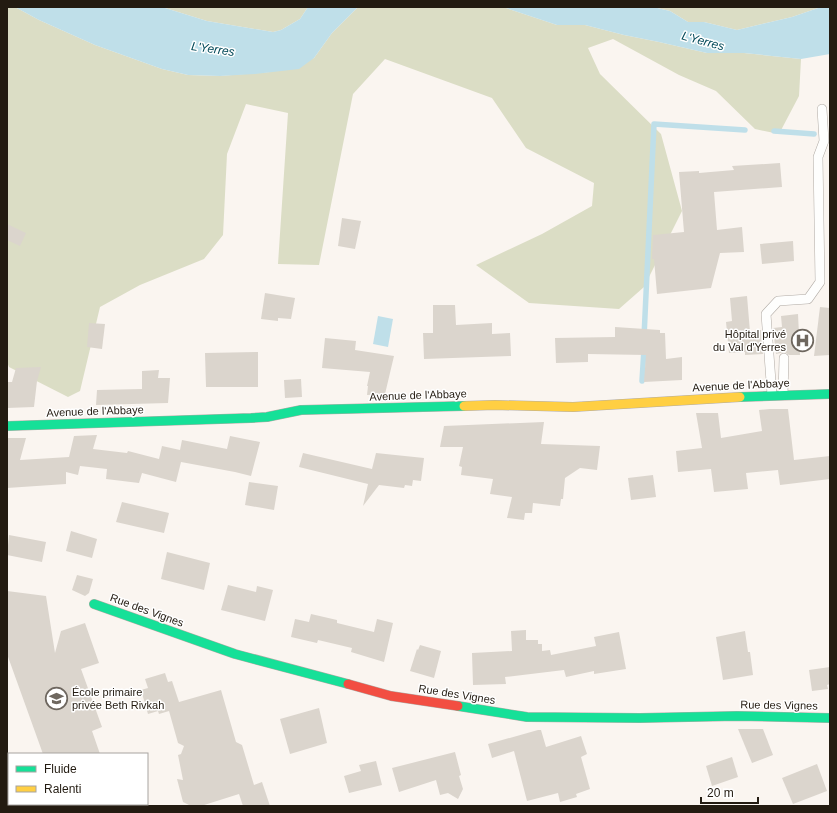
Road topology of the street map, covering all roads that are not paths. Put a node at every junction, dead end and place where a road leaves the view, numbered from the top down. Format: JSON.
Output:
{"nodes":[{"id":1,"x":822,"y":109,"type":"dead end"},
{"id":2,"x":784,"y":358,"type":"dead end"},
{"id":3,"x":830,"y":394,"type":"edge"},
{"id":4,"x":772,"y":395,"type":"junction"},
{"id":5,"x":783,"y":395,"type":"junction"},
{"id":6,"x":7,"y":426,"type":"edge"},
{"id":7,"x":94,"y":604,"type":"dead end"},
{"id":8,"x":830,"y":718,"type":"edge"}],
"edges":[{"from":1,"to":4,"type":"lane"},
{"from":2,"to":5,"type":"lane"},
{"from":3,"to":5,"type":"street","name":"Avenue de l'Abbaye"},
{"from":4,"to":5,"type":"street","name":"Avenue de l'Abbaye"},
{"from":4,"to":6,"type":"street","name":"Avenue de l'Abbaye"},
{"from":7,"to":8,"type":"street","name":"Rue des Vignes"}]}
